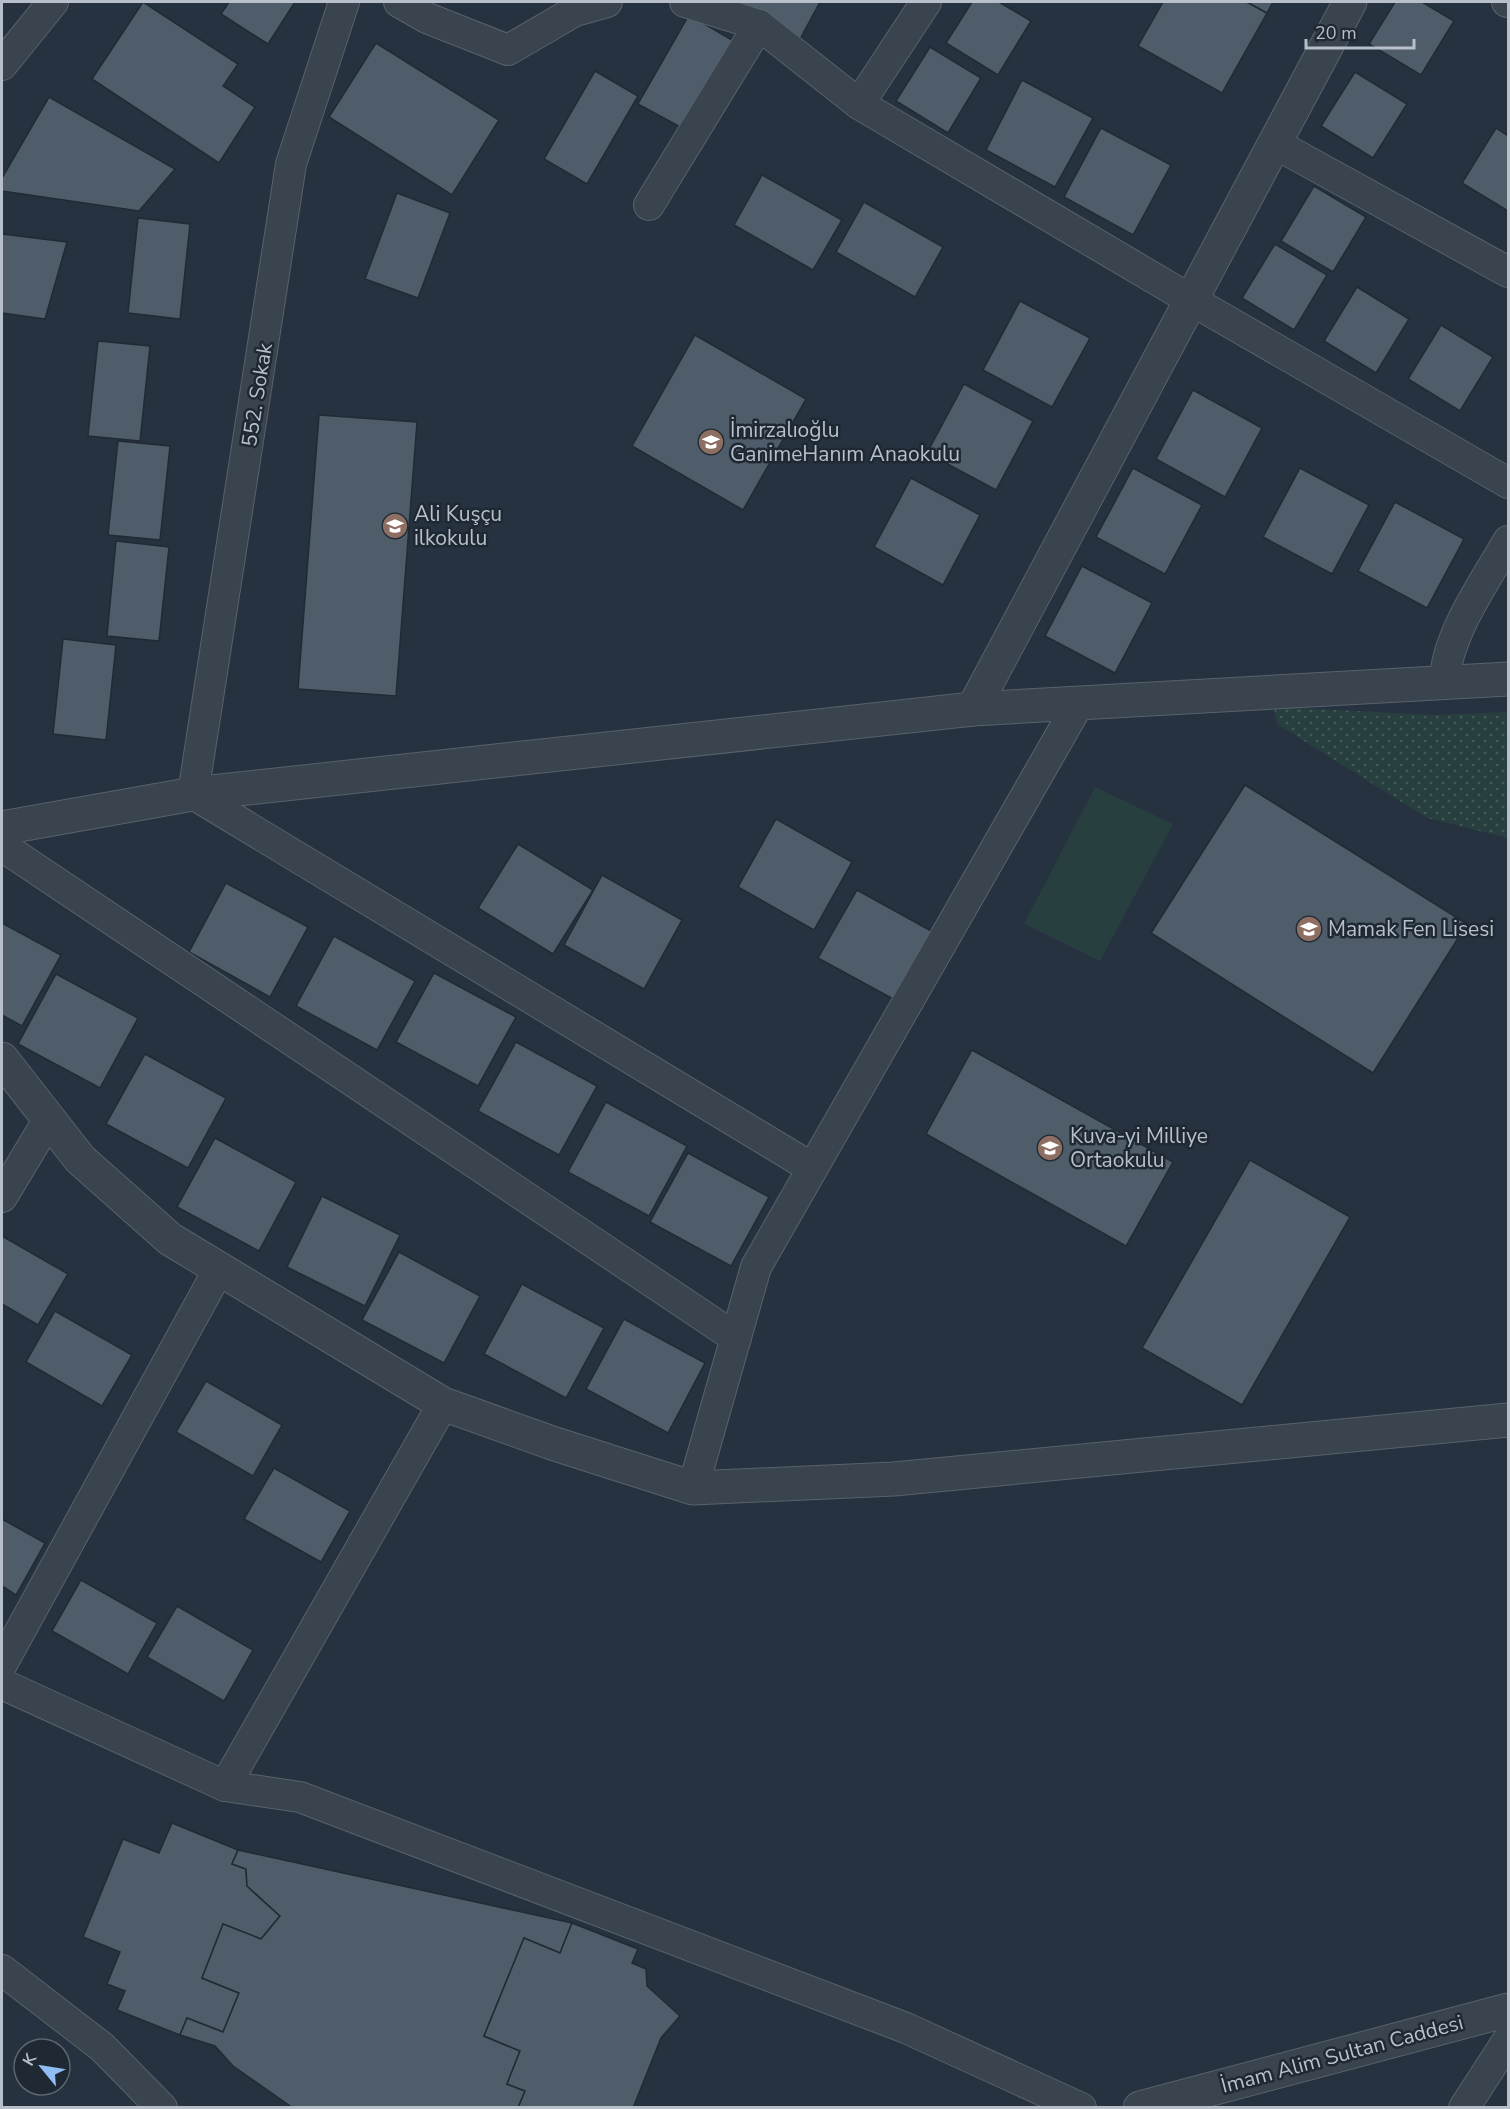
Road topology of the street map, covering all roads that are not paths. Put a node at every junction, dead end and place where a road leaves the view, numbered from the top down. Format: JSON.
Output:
{"nodes":[{"id":1,"x":53,"y":2,"type":"edge"},
{"id":2,"x":344,"y":2,"type":"edge"},
{"id":3,"x":399,"y":2,"type":"edge"},
{"id":4,"x":607,"y":2,"type":"edge"},
{"id":5,"x":685,"y":2,"type":"edge"},
{"id":6,"x":926,"y":2,"type":"edge"},
{"id":7,"x":1350,"y":2,"type":"edge"},
{"id":8,"x":577,"y":6,"type":"edge"},
{"id":9,"x":759,"y":25,"type":"junction"},
{"id":10,"x":2,"y":65,"type":"edge"},
{"id":11,"x":859,"y":104,"type":"junction"},
{"id":12,"x":1274,"y":143,"type":"junction"},
{"id":13,"x":649,"y":205,"type":"dead end"},
{"id":14,"x":1509,"y":272,"type":"edge"},
{"id":15,"x":1191,"y":300,"type":"junction"},
{"id":16,"x":1509,"y":483,"type":"edge"},
{"id":17,"x":1509,"y":541,"type":"edge"},
{"id":18,"x":1509,"y":679,"type":"edge"},
{"id":19,"x":1445,"y":682,"type":"junction"},
{"id":20,"x":1080,"y":703,"type":"junction"},
{"id":21,"x":972,"y":709,"type":"junction"},
{"id":22,"x":193,"y":794,"type":"junction"},
{"id":23,"x":2,"y":828,"type":"edge"},
{"id":24,"x":2,"y":846,"type":"edge"},
{"id":25,"x":2,"y":1059,"type":"edge"},
{"id":26,"x":49,"y":1119,"type":"junction"},
{"id":27,"x":813,"y":1168,"type":"junction"},
{"id":28,"x":2,"y":1197,"type":"edge"},
{"id":29,"x":219,"y":1269,"type":"junction"},
{"id":30,"x":736,"y":1338,"type":"junction"},
{"id":31,"x":443,"y":1404,"type":"junction"},
{"id":32,"x":1509,"y":1420,"type":"edge"},
{"id":33,"x":693,"y":1488,"type":"junction"},
{"id":34,"x":2,"y":1664,"type":"edge"},
{"id":35,"x":2,"y":1684,"type":"edge"},
{"id":36,"x":225,"y":1786,"type":"junction"},
{"id":37,"x":2,"y":1970,"type":"edge"},
{"id":38,"x":1509,"y":2010,"type":"edge"},
{"id":39,"x":1509,"y":2040,"type":"edge"},
{"id":40,"x":1158,"y":2105,"type":"edge"},
{"id":41,"x":162,"y":2108,"type":"edge"},
{"id":42,"x":1081,"y":2108,"type":"edge"},
{"id":43,"x":1464,"y":2108,"type":"edge"}],
"edges":[{"from":1,"to":10,"type":"street"},
{"from":2,"to":22,"type":"street","name":"552. Sokak"},
{"from":3,"to":8,"type":"street"},
{"from":4,"to":8,"type":"street"},
{"from":5,"to":9,"type":"street"},
{"from":6,"to":11,"type":"street"},
{"from":7,"to":12,"type":"street"},
{"from":9,"to":11,"type":"street"},
{"from":9,"to":13,"type":"street"},
{"from":11,"to":15,"type":"street"},
{"from":12,"to":14,"type":"street"},
{"from":12,"to":15,"type":"street"},
{"from":15,"to":16,"type":"street"},
{"from":15,"to":21,"type":"street"},
{"from":17,"to":19,"type":"street"},
{"from":18,"to":19,"type":"street"},
{"from":19,"to":20,"type":"street"},
{"from":20,"to":21,"type":"street"},
{"from":20,"to":27,"type":"street"},
{"from":21,"to":22,"type":"street"},
{"from":22,"to":23,"type":"street"},
{"from":22,"to":27,"type":"street"},
{"from":24,"to":30,"type":"street"},
{"from":25,"to":26,"type":"street"},
{"from":26,"to":28,"type":"street"},
{"from":26,"to":29,"type":"street"},
{"from":27,"to":30,"type":"street"},
{"from":29,"to":31,"type":"street"},
{"from":29,"to":34,"type":"street"},
{"from":30,"to":33,"type":"street"},
{"from":31,"to":33,"type":"street"},
{"from":31,"to":36,"type":"street"},
{"from":32,"to":33,"type":"street"},
{"from":35,"to":36,"type":"street"},
{"from":36,"to":42,"type":"street"},
{"from":37,"to":41,"type":"street"},
{"from":38,"to":40,"type":"street","name":"İmam Alim Sultan Caddesi"},
{"from":39,"to":43,"type":"street"}]}
